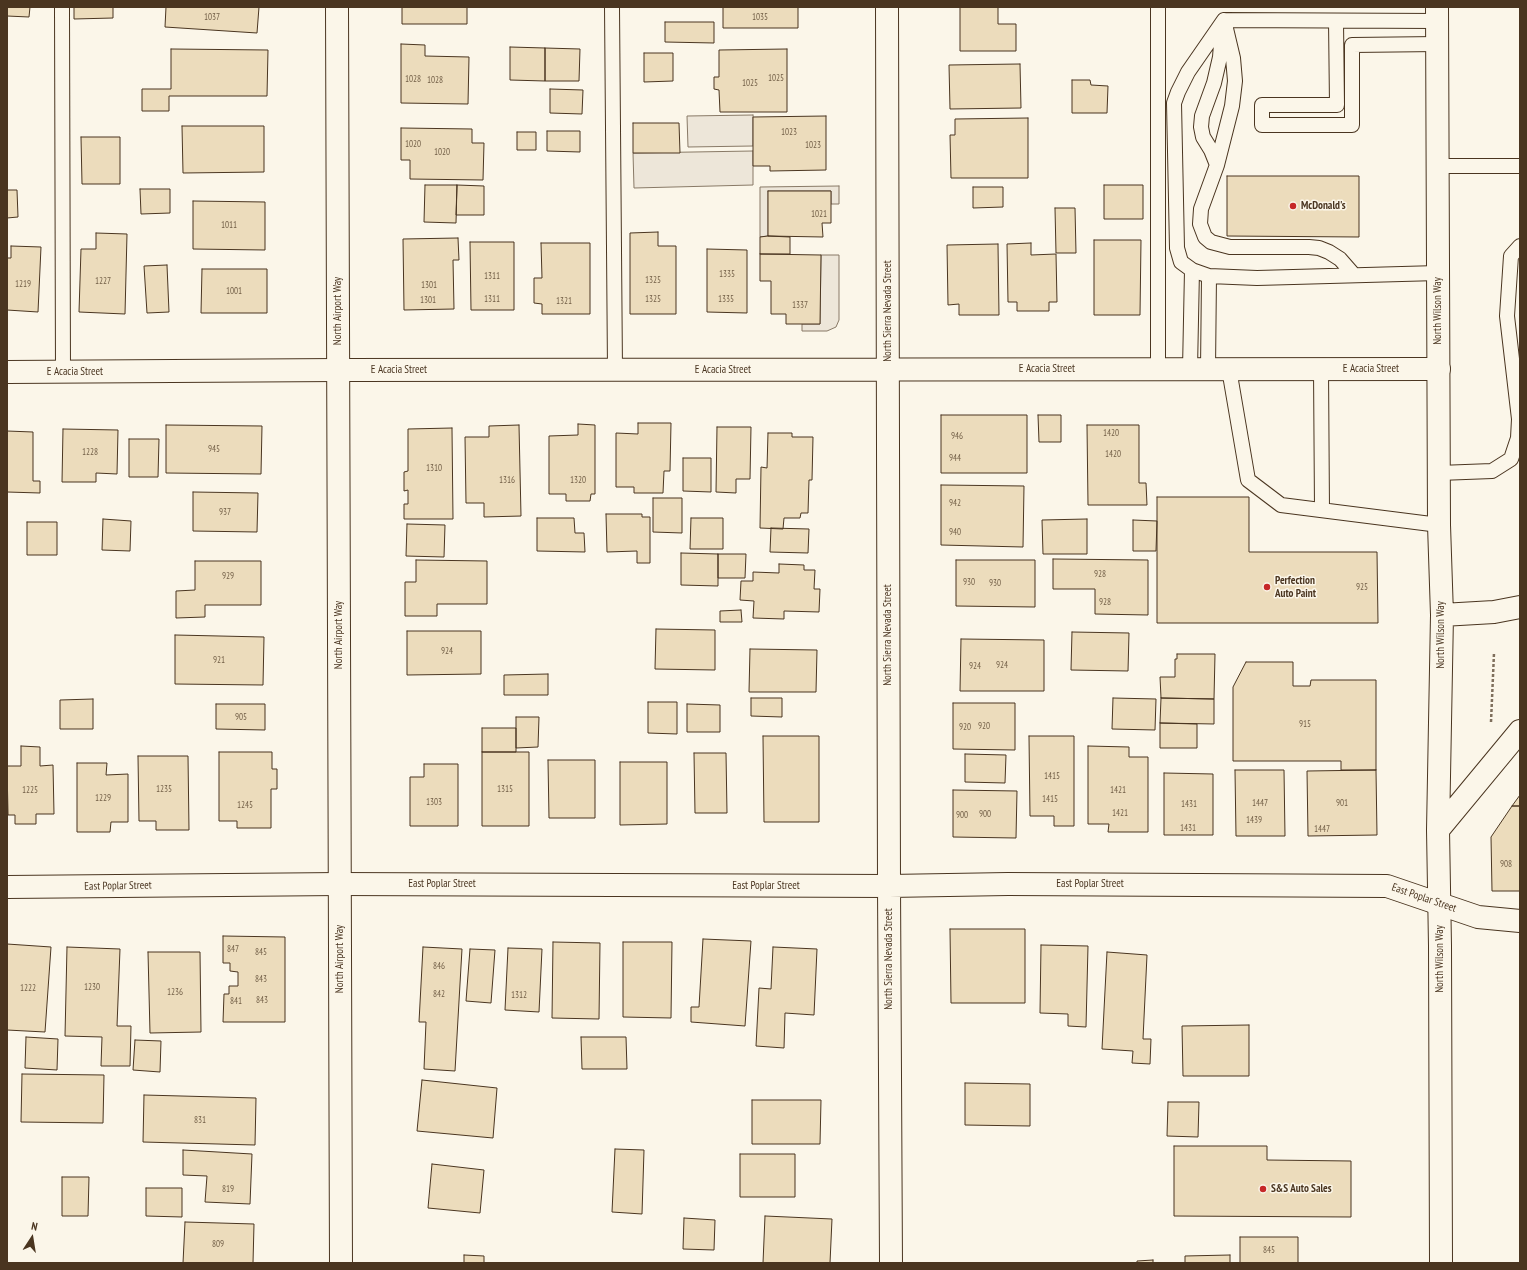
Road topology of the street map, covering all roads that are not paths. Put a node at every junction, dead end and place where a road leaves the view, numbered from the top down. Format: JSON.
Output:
{"nodes":[{"id":1,"x":62,"y":7,"type":"edge"},
{"id":2,"x":337,"y":7,"type":"edge"},
{"id":3,"x":612,"y":7,"type":"edge"},
{"id":4,"x":887,"y":7,"type":"edge"},
{"id":5,"x":1158,"y":7,"type":"edge"},
{"id":6,"x":1437,"y":14,"type":"edge"},
{"id":7,"x":1224,"y":20,"type":"junction"},
{"id":8,"x":1336,"y":21,"type":"junction"},
{"id":9,"x":1438,"y":44,"type":"junction"},
{"id":10,"x":1217,"y":165,"type":"junction"},
{"id":11,"x":1438,"y":166,"type":"junction"},
{"id":12,"x":1520,"y":166,"type":"edge"},
{"id":13,"x":1517,"y":256,"type":"edge"},
{"id":14,"x":1192,"y":270,"type":"junction"},
{"id":15,"x":1438,"y":273,"type":"junction"},
{"id":16,"x":1354,"y":275,"type":"junction"},
{"id":17,"x":1209,"y":276,"type":"junction"},
{"id":18,"x":1158,"y":369,"type":"junction"},
{"id":19,"x":1209,"y":369,"type":"junction"},
{"id":20,"x":1439,"y":369,"type":"junction"},
{"id":21,"x":338,"y":370,"type":"junction"},
{"id":22,"x":615,"y":370,"type":"junction"},
{"id":23,"x":887,"y":370,"type":"junction"},
{"id":24,"x":1321,"y":370,"type":"junction"},
{"id":25,"x":7,"y":372,"type":"edge"},
{"id":26,"x":63,"y":372,"type":"junction"},
{"id":27,"x":1439,"y":473,"type":"junction"},
{"id":28,"x":1322,"y":510,"type":"junction"},
{"id":29,"x":1439,"y":525,"type":"junction"},
{"id":30,"x":1520,"y":607,"type":"edge"},
{"id":31,"x":1442,"y":615,"type":"junction"},
{"id":32,"x":1520,"y":731,"type":"edge"},
{"id":33,"x":1438,"y":830,"type":"junction"},
{"id":34,"x":339,"y":884,"type":"junction"},
{"id":35,"x":889,"y":886,"type":"junction"},
{"id":36,"x":7,"y":887,"type":"edge"},
{"id":37,"x":1440,"y":903,"type":"junction"},
{"id":38,"x":1520,"y":921,"type":"edge"},
{"id":39,"x":341,"y":1263,"type":"edge"},
{"id":40,"x":891,"y":1263,"type":"edge"},
{"id":41,"x":1441,"y":1263,"type":"edge"}],
"edges":[{"from":1,"to":26,"type":"lane"},
{"from":2,"to":21,"type":"street","name":"North Airport Way"},
{"from":3,"to":22,"type":"lane"},
{"from":4,"to":23,"type":"street","name":"North Sierra Nevada Street"},
{"from":5,"to":18,"type":"lane"},
{"from":6,"to":8,"type":"lane"},
{"from":6,"to":9,"type":"street","name":"North Wilson Way"},
{"from":7,"to":8,"type":"lane"},
{"from":7,"to":10,"type":"lane"},
{"from":7,"to":10,"type":"lane"},
{"from":7,"to":14,"type":"lane"},
{"from":8,"to":9,"type":"lane"},
{"from":9,"to":11,"type":"street","name":"North Wilson Way"},
{"from":10,"to":16,"type":"lane"},
{"from":11,"to":12,"type":"lane"},
{"from":11,"to":15,"type":"street","name":"North Wilson Way"},
{"from":13,"to":27,"type":"lane"},
{"from":14,"to":17,"type":"lane"},
{"from":14,"to":19,"type":"lane"},
{"from":15,"to":16,"type":"lane"},
{"from":15,"to":20,"type":"street","name":"North Wilson Way"},
{"from":16,"to":17,"type":"lane"},
{"from":17,"to":19,"type":"lane"},
{"from":18,"to":19,"type":"street","name":"E Acacia Street"},
{"from":18,"to":23,"type":"street","name":"E Acacia Street"},
{"from":19,"to":24,"type":"street","name":"E Acacia Street"},
{"from":19,"to":28,"type":"lane"},
{"from":20,"to":24,"type":"street","name":"E Acacia Street"},
{"from":20,"to":27,"type":"street","name":"North Wilson Way"},
{"from":21,"to":22,"type":"street","name":"E Acacia Street"},
{"from":21,"to":26,"type":"street","name":"E Acacia Street"},
{"from":21,"to":34,"type":"street","name":"North Airport Way"},
{"from":22,"to":23,"type":"street","name":"E Acacia Street"},
{"from":23,"to":35,"type":"street","name":"North Sierra Nevada Street"},
{"from":24,"to":28,"type":"lane"},
{"from":25,"to":26,"type":"street","name":"E Acacia Street"},
{"from":27,"to":29,"type":"street","name":"North Wilson Way"},
{"from":28,"to":29,"type":"lane"},
{"from":29,"to":31,"type":"street","name":"North Wilson Way"},
{"from":30,"to":31,"type":"street"},
{"from":31,"to":33,"type":"street","name":"North Wilson Way"},
{"from":32,"to":33,"type":"street"},
{"from":33,"to":37,"type":"street","name":"North Wilson Way"},
{"from":34,"to":35,"type":"street","name":"East Poplar Street"},
{"from":34,"to":36,"type":"street","name":"East Poplar Street"},
{"from":34,"to":39,"type":"street","name":"North Airport Way"},
{"from":35,"to":37,"type":"street","name":"East Poplar Street"},
{"from":35,"to":40,"type":"street","name":"North Sierra Nevada Street"},
{"from":37,"to":38,"type":"street","name":"East Poplar Street"},
{"from":37,"to":41,"type":"street","name":"North Wilson Way"}]}
